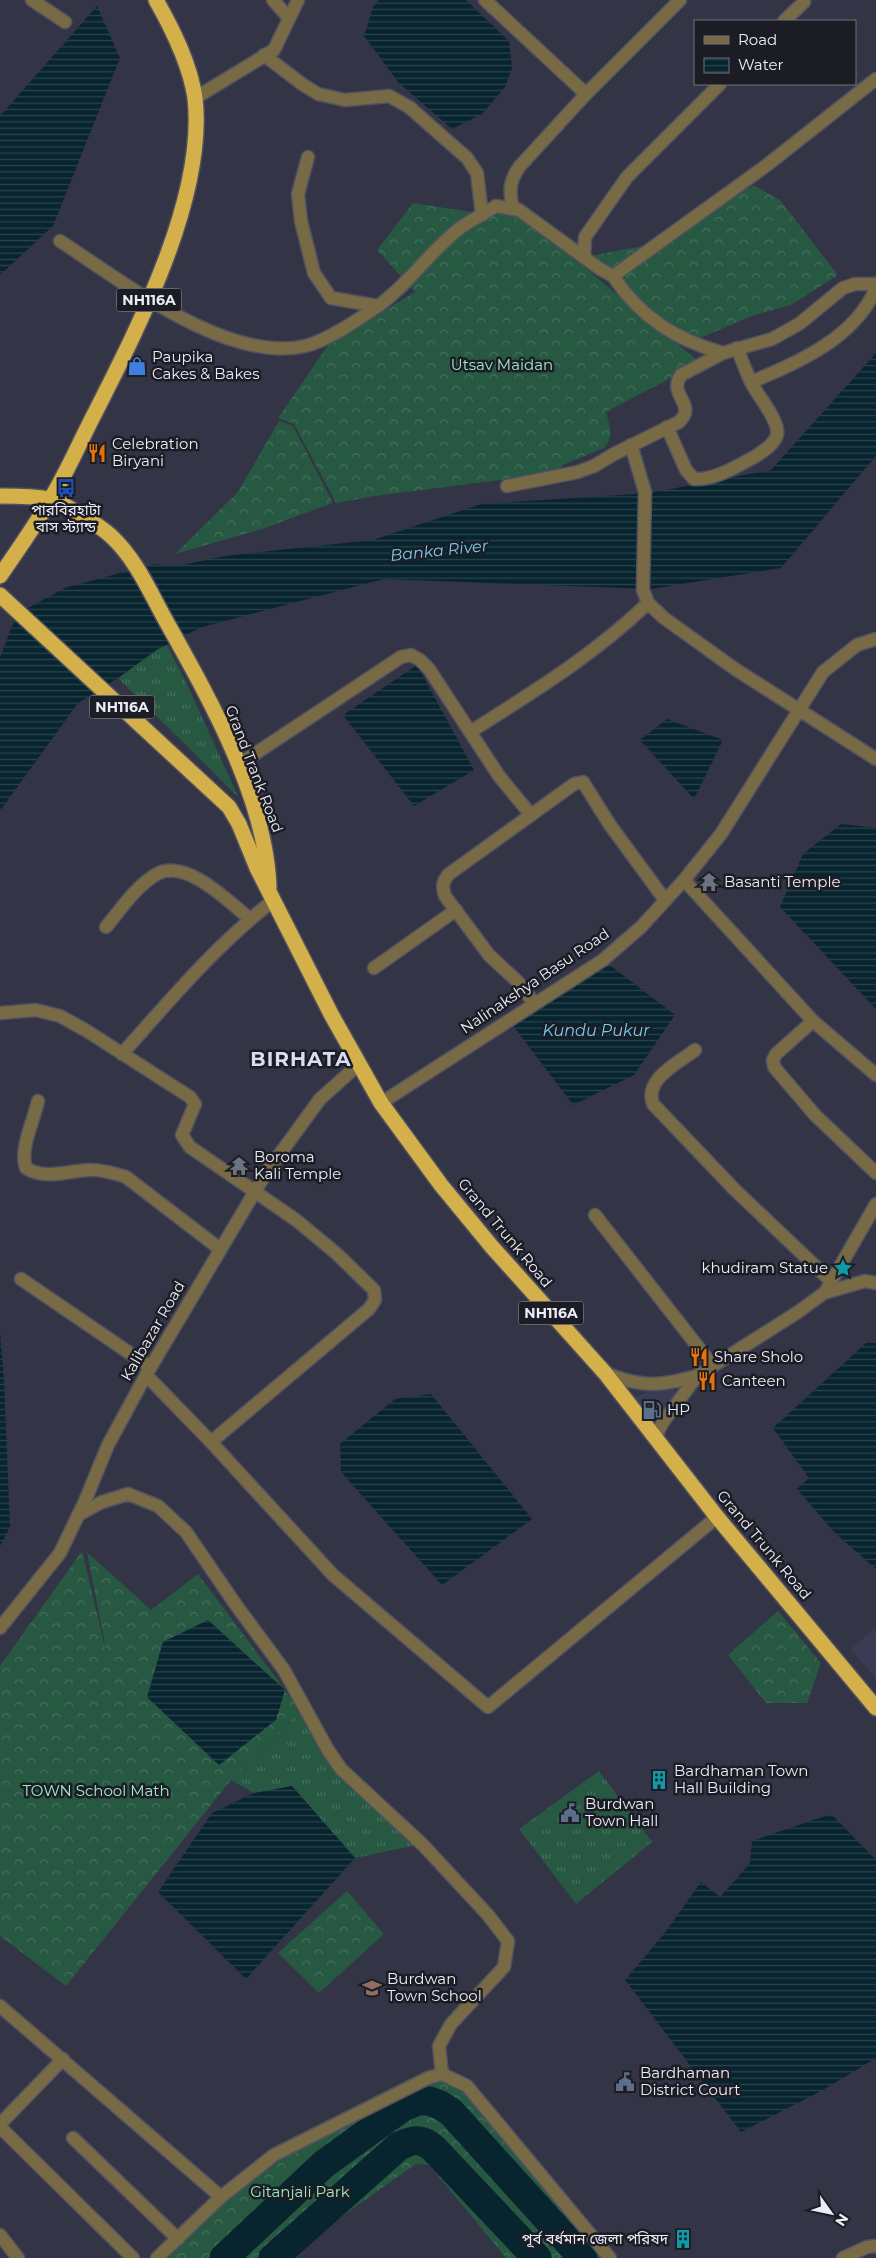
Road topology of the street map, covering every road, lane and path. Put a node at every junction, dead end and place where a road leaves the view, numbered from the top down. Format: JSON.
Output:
{"nodes":[{"id":1,"x":32,"y":0,"type":"edge"},
{"id":2,"x":156,"y":0,"type":"edge"},
{"id":3,"x":273,"y":0,"type":"edge"},
{"id":4,"x":298,"y":0,"type":"edge"},
{"id":5,"x":485,"y":0,"type":"edge"},
{"id":6,"x":680,"y":0,"type":"edge"},
{"id":7,"x":803,"y":0,"type":"edge"},
{"id":8,"x":289,"y":18,"type":"junction"},
{"id":9,"x":785,"y":20,"type":"edge"},
{"id":10,"x":66,"y":22,"type":"dead end"},
{"id":11,"x":264,"y":55,"type":"junction"},
{"id":12,"x":876,"y":80,"type":"edge"},
{"id":13,"x":719,"y":85,"type":"edge"},
{"id":14,"x":586,"y":94,"type":"junction"},
{"id":15,"x":195,"y":98,"type":"junction"},
{"id":16,"x":308,"y":157,"type":"dead end"},
{"id":17,"x":513,"y":210,"type":"junction"},
{"id":18,"x":482,"y":215,"type":"junction"},
{"id":19,"x":60,"y":240,"type":"dead end"},
{"id":20,"x":584,"y":257,"type":"junction"},
{"id":21,"x":613,"y":276,"type":"junction"},
{"id":22,"x":876,"y":286,"type":"edge"},
{"id":23,"x":150,"y":299,"type":"junction"},
{"id":24,"x":378,"y":306,"type":"junction"},
{"id":25,"x":737,"y":348,"type":"junction"},
{"id":26,"x":723,"y":353,"type":"junction"},
{"id":27,"x":751,"y":382,"type":"junction"},
{"id":28,"x":668,"y":427,"type":"junction"},
{"id":29,"x":631,"y":445,"type":"junction"},
{"id":30,"x":507,"y":486,"type":"dead end"},
{"id":31,"x":0,"y":496,"type":"edge"},
{"id":32,"x":50,"y":500,"type":"junction"},
{"id":33,"x":0,"y":576,"type":"edge"},
{"id":34,"x":0,"y":595,"type":"edge"},
{"id":35,"x":648,"y":603,"type":"junction"},
{"id":36,"x":876,"y":639,"type":"edge"},
{"id":37,"x":799,"y":708,"type":"junction"},
{"id":38,"x":470,"y":732,"type":"junction"},
{"id":39,"x":876,"y":759,"type":"edge"},
{"id":40,"x":238,"y":765,"type":"junction"},
{"id":41,"x":531,"y":815,"type":"junction"},
{"id":42,"x":684,"y":880,"type":"junction"},
{"id":43,"x":271,"y":895,"type":"junction"},
{"id":44,"x":665,"y":900,"type":"junction"},
{"id":45,"x":456,"y":910,"type":"junction"},
{"id":46,"x":250,"y":918,"type":"junction"},
{"id":47,"x":106,"y":927,"type":"dead end"},
{"id":48,"x":374,"y":968,"type":"dead end"},
{"id":49,"x":534,"y":1003,"type":"junction"},
{"id":50,"x":0,"y":1013,"type":"edge"},
{"id":51,"x":813,"y":1021,"type":"junction"},
{"id":52,"x":695,"y":1050,"type":"dead end"},
{"id":53,"x":122,"y":1054,"type":"junction"},
{"id":54,"x":358,"y":1065,"type":"junction"},
{"id":55,"x":876,"y":1075,"type":"edge"},
{"id":56,"x":38,"y":1101,"type":"dead end"},
{"id":57,"x":381,"y":1103,"type":"junction"},
{"id":58,"x":876,"y":1173,"type":"edge"},
{"id":59,"x":254,"y":1192,"type":"junction"},
{"id":60,"x":876,"y":1204,"type":"edge"},
{"id":61,"x":594,"y":1215,"type":"dead end"},
{"id":62,"x":220,"y":1249,"type":"junction"},
{"id":63,"x":21,"y":1279,"type":"dead end"},
{"id":64,"x":831,"y":1282,"type":"junction"},
{"id":65,"x":876,"y":1283,"type":"edge"},
{"id":66,"x":824,"y":1293,"type":"junction"},
{"id":67,"x":713,"y":1366,"type":"junction"},
{"id":68,"x":148,"y":1371,"type":"junction"},
{"id":69,"x":605,"y":1373,"type":"junction"},
{"id":70,"x":697,"y":1376,"type":"junction"},
{"id":71,"x":656,"y":1436,"type":"junction"},
{"id":72,"x":211,"y":1442,"type":"junction"},
{"id":73,"x":78,"y":1515,"type":"junction"},
{"id":74,"x":717,"y":1517,"type":"junction"},
{"id":75,"x":0,"y":1628,"type":"edge"},
{"id":76,"x":876,"y":1708,"type":"edge"},
{"id":77,"x":0,"y":2006,"type":"edge"},
{"id":78,"x":63,"y":2059,"type":"junction"},
{"id":79,"x":442,"y":2074,"type":"junction"},
{"id":80,"x":0,"y":2126,"type":"edge"},
{"id":81,"x":72,"y":2138,"type":"dead end"},
{"id":82,"x":221,"y":2198,"type":"junction"},
{"id":83,"x":0,"y":2235,"type":"edge"},
{"id":84,"x":178,"y":2238,"type":"junction"},
{"id":85,"x":876,"y":2246,"type":"edge"},
{"id":86,"x":18,"y":2258,"type":"edge"},
{"id":87,"x":132,"y":2258,"type":"edge"},
{"id":88,"x":158,"y":2258,"type":"edge"},
{"id":89,"x":610,"y":2258,"type":"edge"},
{"id":90,"x":843,"y":2258,"type":"edge"}],
"edges":[{"from":1,"to":10,"type":"street"},
{"from":2,"to":15,"type":"highway","number":"NH116A"},
{"from":3,"to":8,"type":"street"},
{"from":4,"to":8,"type":"street"},
{"from":5,"to":14,"type":"street"},
{"from":6,"to":14,"type":"street"},
{"from":7,"to":9,"type":"street"},
{"from":8,"to":11,"type":"street"},
{"from":11,"to":15,"type":"street"},
{"from":11,"to":18,"type":"street"},
{"from":12,"to":21,"type":"street"},
{"from":13,"to":20,"type":"street"},
{"from":14,"to":17,"type":"street"},
{"from":15,"to":23,"type":"highway","number":"NH116A"},
{"from":16,"to":24,"type":"street"},
{"from":17,"to":18,"type":"street"},
{"from":17,"to":20,"type":"street"},
{"from":18,"to":24,"type":"street"},
{"from":19,"to":23,"type":"street"},
{"from":20,"to":21,"type":"street"},
{"from":21,"to":26,"type":"street"},
{"from":22,"to":25,"type":"street"},
{"from":22,"to":27,"type":"street"},
{"from":23,"to":24,"type":"street"},
{"from":23,"to":32,"type":"highway","number":"NH116A"},
{"from":25,"to":26,"type":"street"},
{"from":25,"to":27,"type":"street"},
{"from":26,"to":28,"type":"street"},
{"from":27,"to":28,"type":"street"},
{"from":28,"to":29,"type":"street"},
{"from":29,"to":30,"type":"street"},
{"from":29,"to":35,"type":"street"},
{"from":31,"to":32,"type":"highway"},
{"from":32,"to":33,"type":"highway","number":"NH116A"},
{"from":32,"to":40,"type":"highway","name":"Grand Trank Road","number":"NH116A"},
{"from":34,"to":43,"type":"highway","number":"NH116A"},
{"from":35,"to":37,"type":"street"},
{"from":35,"to":38,"type":"street"},
{"from":36,"to":37,"type":"street","name":"Nalinakshya Basu Road"},
{"from":37,"to":39,"type":"street"},
{"from":37,"to":42,"type":"street","name":"Nalinakshya Basu Road"},
{"from":38,"to":40,"type":"street"},
{"from":38,"to":41,"type":"street"},
{"from":40,"to":43,"type":"highway","name":"Grand Trank Road","number":"NH116A"},
{"from":41,"to":44,"type":"street"},
{"from":41,"to":45,"type":"street"},
{"from":42,"to":44,"type":"street","name":"Nalinakshya Basu Road"},
{"from":42,"to":51,"type":"street"},
{"from":43,"to":46,"type":"street"},
{"from":43,"to":54,"type":"highway","name":"Grand Trunk Road","number":"NH116A"},
{"from":44,"to":49,"type":"street","name":"Nalinakshya Basu Road"},
{"from":45,"to":48,"type":"street"},
{"from":45,"to":49,"type":"street"},
{"from":46,"to":47,"type":"street"},
{"from":46,"to":53,"type":"street"},
{"from":49,"to":57,"type":"street","name":"Nalinakshya Basu Road"},
{"from":50,"to":53,"type":"street"},
{"from":51,"to":55,"type":"street"},
{"from":51,"to":58,"type":"street"},
{"from":52,"to":64,"type":"street"},
{"from":53,"to":59,"type":"street"},
{"from":54,"to":57,"type":"highway","name":"Grand Trunk Road","number":"NH116A"},
{"from":54,"to":59,"type":"street","name":"Kalibazar Road"},
{"from":56,"to":62,"type":"street"},
{"from":57,"to":69,"type":"highway","name":"Grand Trunk Road","number":"NH116A"},
{"from":59,"to":62,"type":"street","name":"Kalibazar Road"},
{"from":59,"to":72,"type":"street"},
{"from":60,"to":64,"type":"street"},
{"from":61,"to":67,"type":"street"},
{"from":62,"to":68,"type":"street","name":"Kalibazar Road"},
{"from":63,"to":68,"type":"street"},
{"from":64,"to":66,"type":"street"},
{"from":65,"to":66,"type":"street"},
{"from":66,"to":67,"type":"street"},
{"from":67,"to":70,"type":"street"},
{"from":68,"to":72,"type":"street"},
{"from":68,"to":73,"type":"street","name":"Kalibazar Road"},
{"from":69,"to":70,"type":"street"},
{"from":69,"to":71,"type":"highway","name":"Grand Trunk Road","number":"NH116A"},
{"from":70,"to":71,"type":"street"},
{"from":71,"to":74,"type":"highway","name":"Grand Trunk Road","number":"NH116A"},
{"from":72,"to":74,"type":"street"},
{"from":73,"to":75,"type":"street","name":"Kalibazar Road"},
{"from":73,"to":79,"type":"street"},
{"from":74,"to":76,"type":"highway","name":"Grand Trunk Road","number":"NH116A"},
{"from":77,"to":78,"type":"street"},
{"from":78,"to":80,"type":"street"},
{"from":78,"to":82,"type":"street"},
{"from":79,"to":82,"type":"street"},
{"from":79,"to":89,"type":"street"},
{"from":80,"to":87,"type":"street"},
{"from":81,"to":84,"type":"street"},
{"from":82,"to":84,"type":"street"},
{"from":83,"to":86,"type":"street"},
{"from":84,"to":88,"type":"street"},
{"from":85,"to":90,"type":"street"}]}
